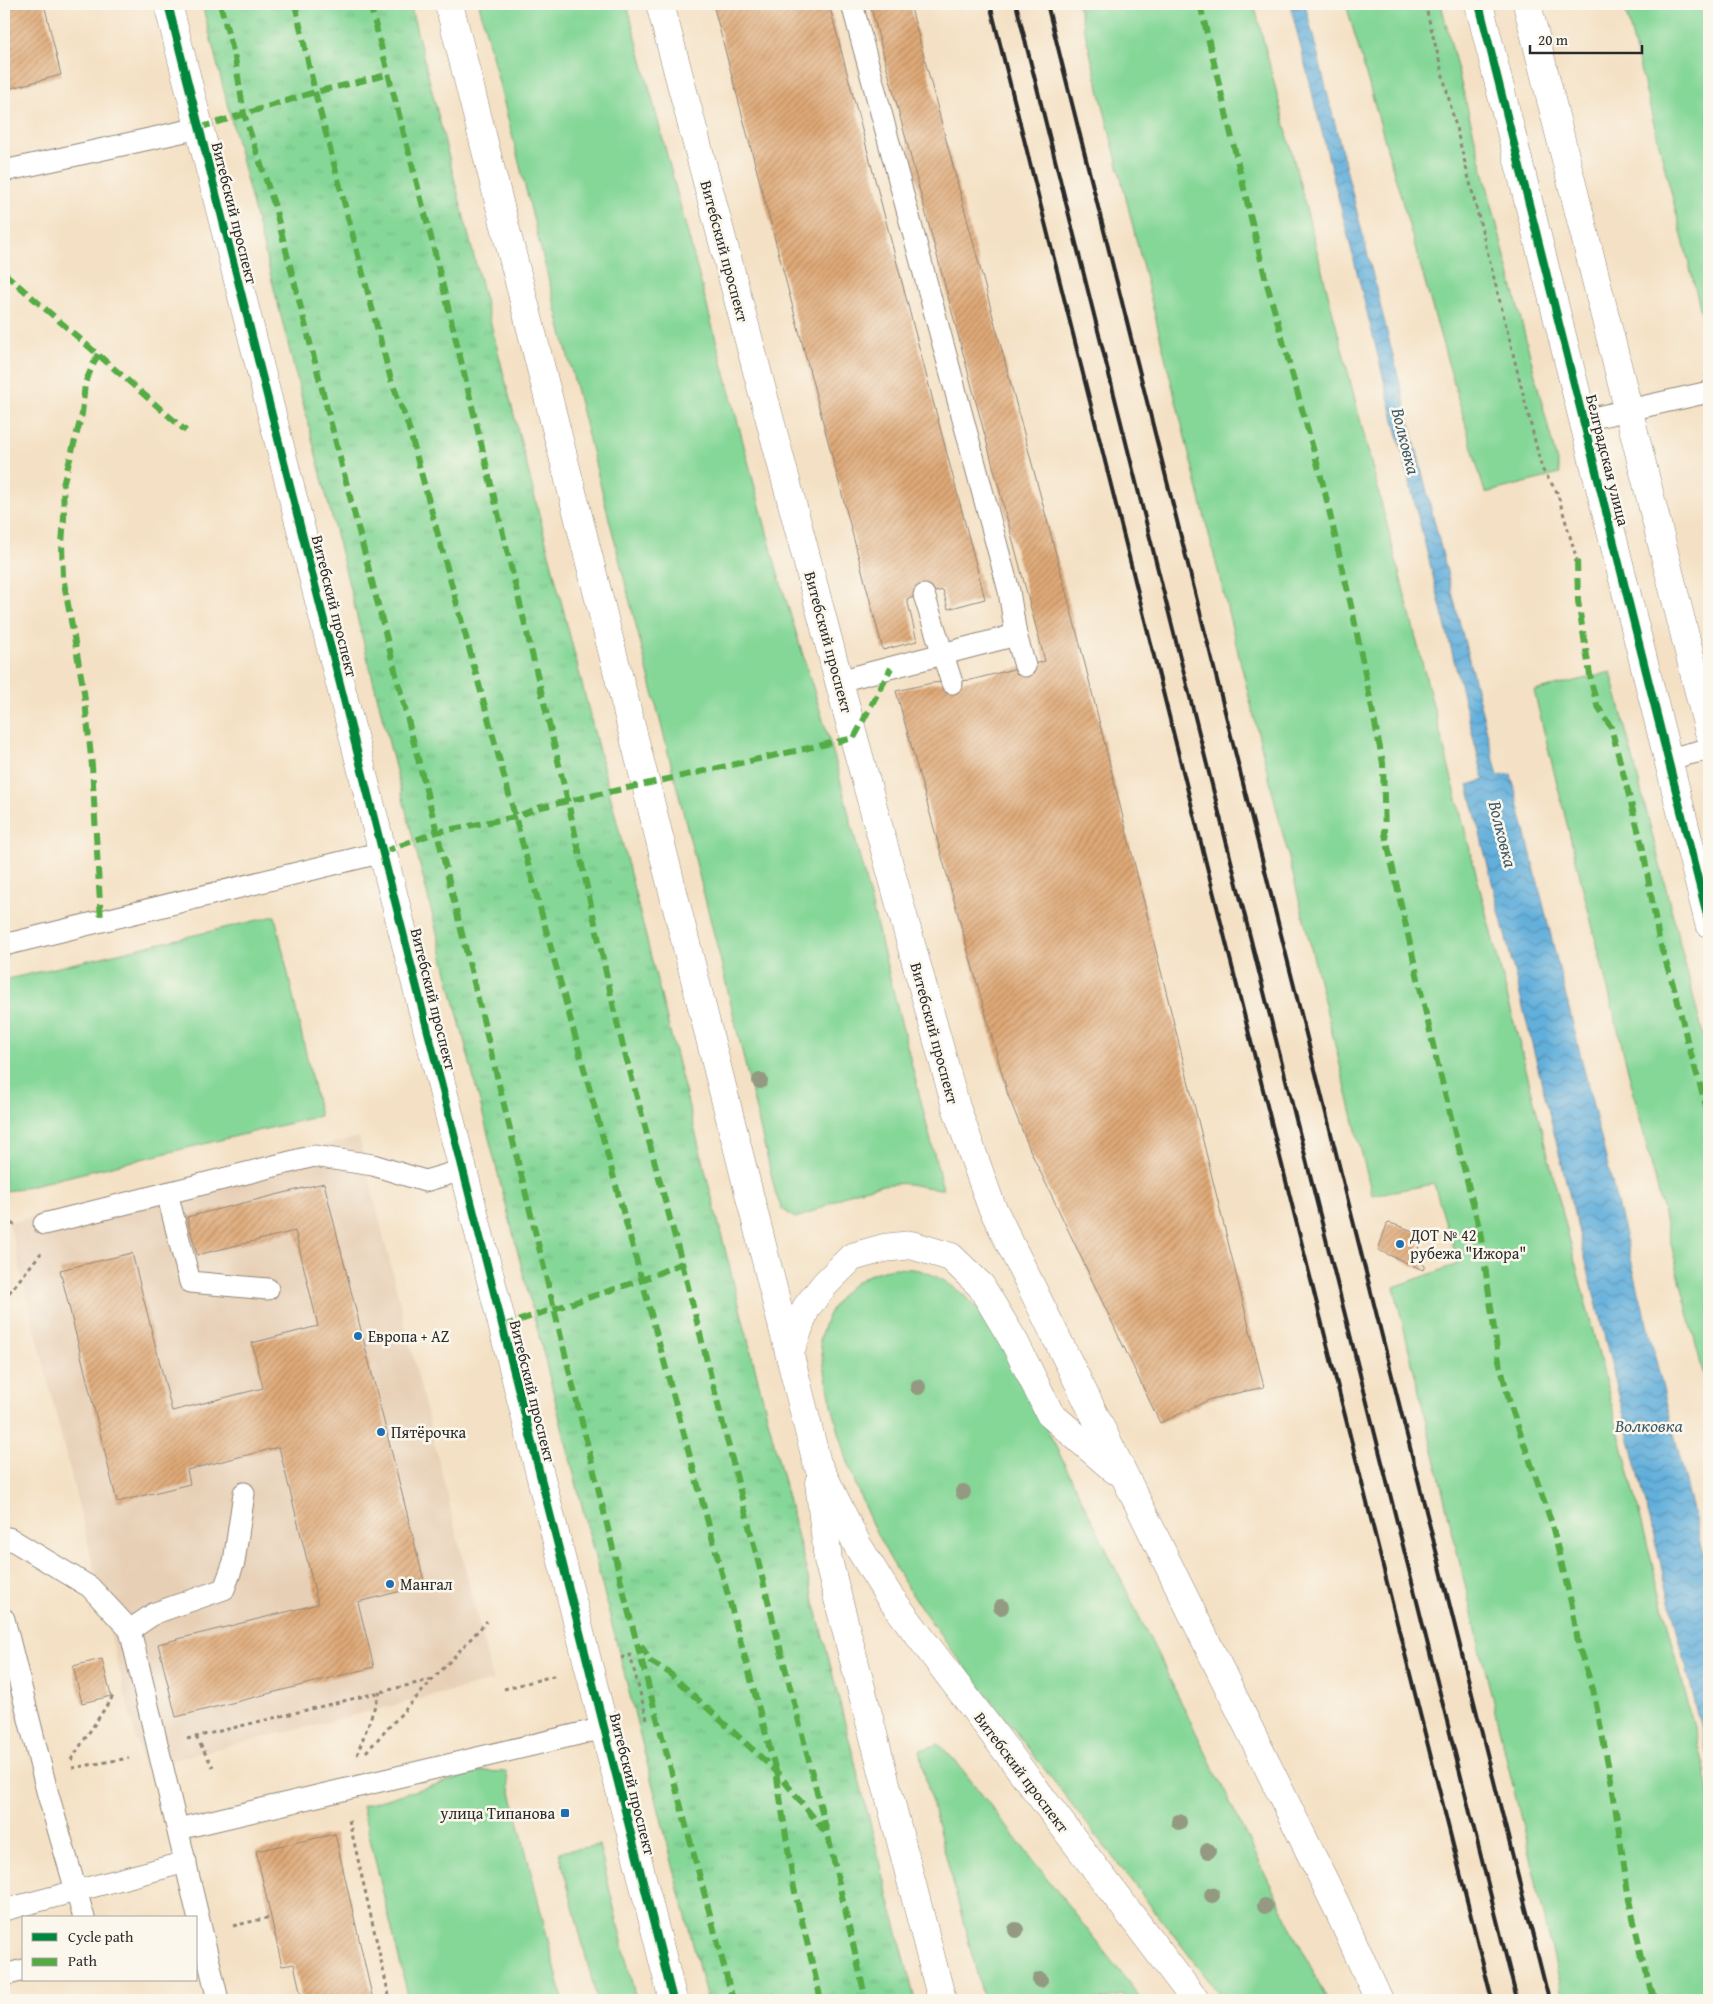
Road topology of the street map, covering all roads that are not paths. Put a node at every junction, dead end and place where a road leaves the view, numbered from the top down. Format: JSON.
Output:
{"nodes":[{"id":1,"x":168,"y":4,"type":"edge"},
{"id":2,"x":449,"y":4,"type":"edge"},
{"id":3,"x":660,"y":4,"type":"edge"},
{"id":4,"x":852,"y":4,"type":"edge"},
{"id":5,"x":1479,"y":4,"type":"edge"},
{"id":6,"x":1527,"y":4,"type":"edge"},
{"id":7,"x":200,"y":128,"type":"junction"},
{"id":8,"x":4,"y":171,"type":"edge"},
{"id":9,"x":1709,"y":392,"type":"edge"},
{"id":10,"x":1628,"y":410,"type":"junction"},
{"id":11,"x":1584,"y":420,"type":"junction"},
{"id":12,"x":924,"y":595,"type":"dead end"},
{"id":13,"x":1016,"y":636,"type":"junction"},
{"id":14,"x":945,"y":654,"type":"junction"},
{"id":15,"x":1025,"y":666,"type":"dead end"},
{"id":16,"x":840,"y":681,"type":"junction"},
{"id":17,"x":952,"y":683,"type":"dead end"},
{"id":18,"x":1709,"y":732,"type":"edge"},
{"id":19,"x":1709,"y":749,"type":"edge"},
{"id":20,"x":1668,"y":759,"type":"junction"},
{"id":21,"x":383,"y":852,"type":"junction"},
{"id":22,"x":1709,"y":923,"type":"edge"},
{"id":23,"x":4,"y":945,"type":"edge"},
{"id":24,"x":464,"y":1170,"type":"junction"},
{"id":25,"x":167,"y":1193,"type":"junction"},
{"id":26,"x":42,"y":1234,"type":"road end"},
{"id":27,"x":268,"y":1289,"type":"dead end"},
{"id":28,"x":790,"y":1353,"type":"junction"},
{"id":29,"x":817,"y":1463,"type":"junction"},
{"id":30,"x":1123,"y":1477,"type":"junction"},
{"id":31,"x":244,"y":1493,"type":"dead end"},
{"id":32,"x":4,"y":1538,"type":"edge"},
{"id":33,"x":4,"y":1619,"type":"edge"},
{"id":34,"x":130,"y":1630,"type":"junction"},
{"id":35,"x":604,"y":1728,"type":"junction"},
{"id":36,"x":178,"y":1829,"type":"junction"},
{"id":37,"x":186,"y":1862,"type":"junction"},
{"id":38,"x":77,"y":1891,"type":"junction"},
{"id":39,"x":4,"y":1910,"type":"edge"},
{"id":40,"x":83,"y":1916,"type":"edge"},
{"id":41,"x":22,"y":1971,"type":"edge"},
{"id":42,"x":4,"y":1976,"type":"edge"},
{"id":43,"x":218,"y":2000,"type":"edge"},
{"id":44,"x":673,"y":2000,"type":"edge"},
{"id":45,"x":942,"y":2000,"type":"edge"},
{"id":46,"x":1195,"y":2000,"type":"edge"},
{"id":47,"x":1379,"y":2000,"type":"edge"}],
"edges":[{"from":1,"to":7,"type":"main road","name":"Витебский проспект"},
{"from":2,"to":28,"type":"main road","name":"Витебский проспект"},
{"from":3,"to":16,"type":"main road","name":"Витебский проспект"},
{"from":4,"to":13,"type":"lane"},
{"from":5,"to":11,"type":"main road","name":"Белградская улица"},
{"from":6,"to":10,"type":"main road","name":"Белградская улица"},
{"from":7,"to":8,"type":"lane"},
{"from":7,"to":21,"type":"main road","name":"Витебский проспект"},
{"from":9,"to":10,"type":"lane"},
{"from":10,"to":11,"type":"lane"},
{"from":10,"to":18,"type":"main road","name":"Белградская улица"},
{"from":11,"to":20,"type":"main road","name":"Белградская улица"},
{"from":12,"to":14,"type":"lane"},
{"from":13,"to":14,"type":"lane"},
{"from":13,"to":15,"type":"lane"},
{"from":14,"to":16,"type":"lane"},
{"from":14,"to":17,"type":"lane"},
{"from":16,"to":30,"type":"main road","name":"Витебский проспект"},
{"from":19,"to":20,"type":"lane"},
{"from":20,"to":22,"type":"main road","name":"Белградская улица"},
{"from":21,"to":23,"type":"lane"},
{"from":21,"to":24,"type":"main road","name":"Витебский проспект"},
{"from":24,"to":25,"type":"lane"},
{"from":24,"to":35,"type":"main road","name":"Витебский проспект"},
{"from":25,"to":26,"type":"lane"},
{"from":25,"to":27,"type":"lane"},
{"from":28,"to":29,"type":"main road","name":"Витебский проспект"},
{"from":28,"to":30,"type":"main road"},
{"from":29,"to":45,"type":"main road"},
{"from":29,"to":46,"type":"main road","name":"Витебский проспект"},
{"from":30,"to":47,"type":"main road","name":"Витебский проспект"},
{"from":31,"to":34,"type":"lane"},
{"from":32,"to":34,"type":"lane"},
{"from":33,"to":38,"type":"lane"},
{"from":34,"to":36,"type":"lane"},
{"from":35,"to":36,"type":"lane"},
{"from":35,"to":44,"type":"main road","name":"Витебский проспект"},
{"from":36,"to":37,"type":"lane"},
{"from":37,"to":38,"type":"lane"},
{"from":37,"to":43,"type":"lane"},
{"from":38,"to":39,"type":"lane"},
{"from":38,"to":40,"type":"lane"},
{"from":41,"to":42,"type":"lane"}]}
